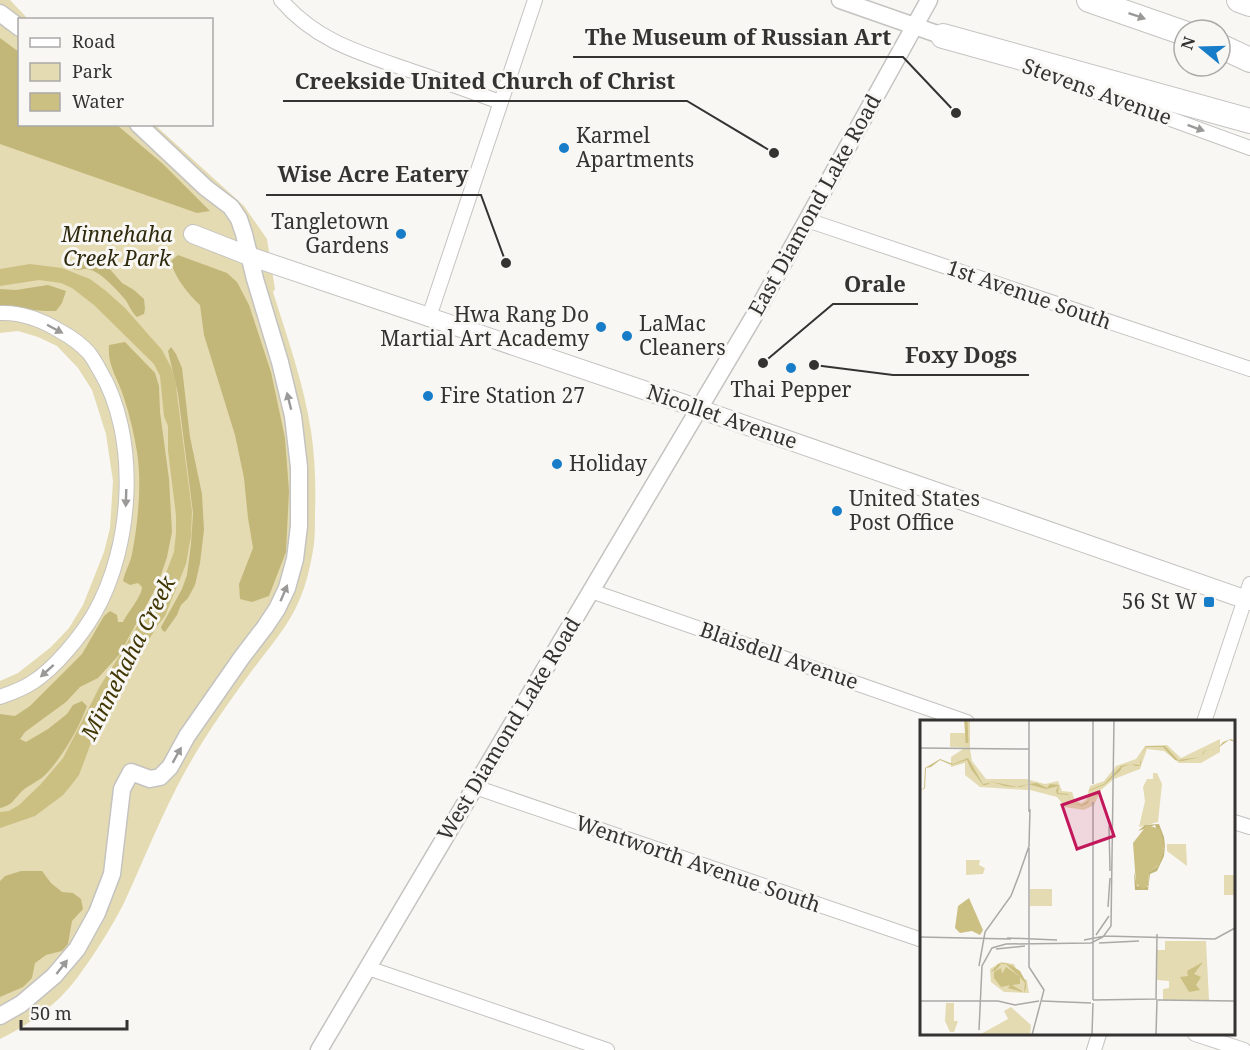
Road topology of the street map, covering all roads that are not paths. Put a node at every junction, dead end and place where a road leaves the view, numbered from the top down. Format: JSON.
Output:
{"nodes":[{"id":1,"x":281,"y":0,"type":"edge"},
{"id":2,"x":535,"y":0,"type":"edge"},
{"id":3,"x":840,"y":0,"type":"edge"},
{"id":4,"x":1089,"y":0,"type":"edge"},
{"id":5,"x":1239,"y":0,"type":"edge"},
{"id":6,"x":1250,"y":4,"type":"edge"},
{"id":7,"x":926,"y":5,"type":"edge"},
{"id":8,"x":0,"y":13,"type":"edge"},
{"id":9,"x":18,"y":26,"type":"edge"},
{"id":10,"x":914,"y":26,"type":"junction"},
{"id":11,"x":1172,"y":29,"type":"edge"},
{"id":12,"x":943,"y":36,"type":"junction"},
{"id":13,"x":1232,"y":50,"type":"edge"},
{"id":14,"x":1232,"y":52,"type":"edge"},
{"id":15,"x":1250,"y":56,"type":"edge"},
{"id":16,"x":1250,"y":60,"type":"edge"},
{"id":17,"x":500,"y":102,"type":"junction"},
{"id":18,"x":1250,"y":121,"type":"edge"},
{"id":19,"x":140,"y":126,"type":"edge"},
{"id":20,"x":1250,"y":148,"type":"edge"},
{"id":21,"x":807,"y":220,"type":"junction"},
{"id":22,"x":193,"y":234,"type":"dead end"},
{"id":23,"x":249,"y":256,"type":"junction"},
{"id":24,"x":0,"y":314,"type":"edge"},
{"id":25,"x":429,"y":317,"type":"junction"},
{"id":26,"x":1250,"y":369,"type":"edge"},
{"id":27,"x":699,"y":409,"type":"junction"},
{"id":28,"x":591,"y":591,"type":"junction"},
{"id":29,"x":1248,"y":594,"type":"edge"},
{"id":30,"x":0,"y":697,"type":"edge"},
{"id":31,"x":961,"y":720,"type":"edge"},
{"id":32,"x":1205,"y":720,"type":"edge"},
{"id":33,"x":475,"y":787,"type":"junction"},
{"id":34,"x":1235,"y":823,"type":"edge"},
{"id":35,"x":1250,"y":827,"type":"edge"},
{"id":36,"x":920,"y":940,"type":"edge"},
{"id":37,"x":368,"y":968,"type":"junction"},
{"id":38,"x":0,"y":1016,"type":"edge"},
{"id":39,"x":1099,"y":1035,"type":"edge"},
{"id":40,"x":1198,"y":1035,"type":"edge"},
{"id":41,"x":319,"y":1050,"type":"edge"},
{"id":42,"x":608,"y":1050,"type":"edge"},
{"id":43,"x":1094,"y":1050,"type":"edge"},
{"id":44,"x":1244,"y":1050,"type":"edge"}],
"edges":[{"from":1,"to":17,"type":"street"},
{"from":2,"to":17,"type":"street"},
{"from":3,"to":10,"type":"street"},
{"from":4,"to":11,"type":"highway","one_way":true},
{"from":5,"to":6,"type":"highway"},
{"from":7,"to":10,"type":"street","name":"East Diamond Lake Road"},
{"from":8,"to":9,"type":"street"},
{"from":10,"to":12,"type":"street"},
{"from":10,"to":21,"type":"street","name":"East Diamond Lake Road"},
{"from":12,"to":18,"type":"highway"},
{"from":12,"to":20,"type":"street","name":"Stevens Avenue","one_way":true},
{"from":13,"to":15,"type":"highway"},
{"from":14,"to":16,"type":"highway"},
{"from":17,"to":25,"type":"street"},
{"from":19,"to":23,"type":"street"},
{"from":21,"to":26,"type":"street","name":"1st Avenue South"},
{"from":21,"to":27,"type":"street","name":"East Diamond Lake Road"},
{"from":22,"to":23,"type":"main road","name":"Nicollet Avenue"},
{"from":23,"to":25,"type":"main road","name":"Nicollet Avenue"},
{"from":38,"to":23,"type":"street","one_way":true},
{"from":24,"to":30,"type":"street","one_way":true},
{"from":25,"to":27,"type":"main road","name":"Nicollet Avenue"},
{"from":27,"to":28,"type":"street","name":"West Diamond Lake Road"},
{"from":27,"to":29,"type":"main road","name":"Nicollet Avenue"},
{"from":28,"to":31,"type":"street","name":"Blaisdell Avenue"},
{"from":28,"to":33,"type":"street","name":"West Diamond Lake Road"},
{"from":29,"to":32,"type":"street"},
{"from":33,"to":36,"type":"street","name":"Wentworth Avenue South"},
{"from":33,"to":37,"type":"street","name":"West Diamond Lake Road"},
{"from":34,"to":35,"type":"street"},
{"from":37,"to":41,"type":"street","name":"West Diamond Lake Road"},
{"from":37,"to":42,"type":"street"},
{"from":39,"to":43,"type":"street"},
{"from":40,"to":44,"type":"street"}]}
